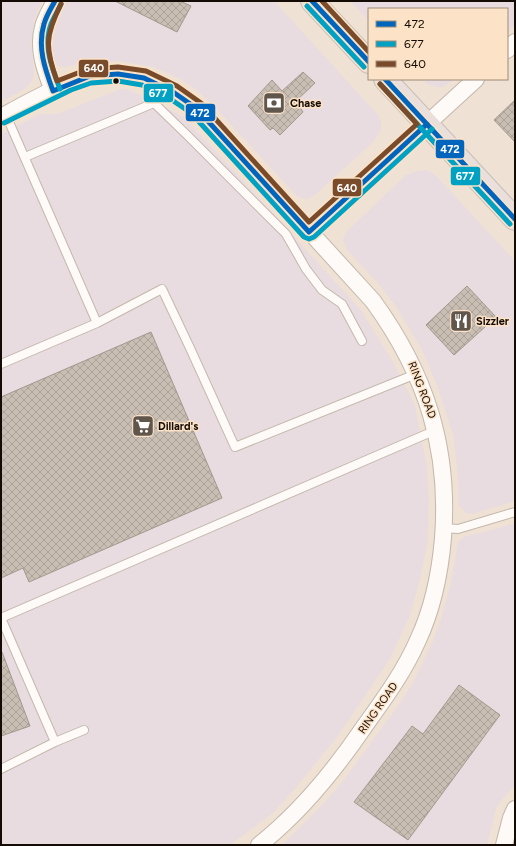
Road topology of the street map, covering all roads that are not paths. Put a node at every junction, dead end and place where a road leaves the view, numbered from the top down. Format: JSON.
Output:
{"nodes":[{"id":1,"x":55,"y":1,"type":"edge"},
{"id":2,"x":312,"y":1,"type":"edge"},
{"id":3,"x":368,"y":61,"type":"edge"},
{"id":4,"x":387,"y":80,"type":"edge"},
{"id":5,"x":475,"y":80,"type":"edge"},
{"id":6,"x":53,"y":91,"type":"junction"},
{"id":7,"x":3,"y":116,"type":"edge"},
{"id":8,"x":428,"y":124,"type":"junction"},
{"id":9,"x":25,"y":157,"type":"junction"},
{"id":10,"x":515,"y":219,"type":"edge"},
{"id":11,"x":309,"y":232,"type":"junction"},
{"id":12,"x":97,"y":323,"type":"junction"},
{"id":13,"x":362,"y":341,"type":"dead end"},
{"id":14,"x":1,"y":364,"type":"edge"},
{"id":15,"x":416,"y":374,"type":"junction"},
{"id":16,"x":436,"y":430,"type":"junction"},
{"id":17,"x":515,"y":512,"type":"edge"},
{"id":18,"x":444,"y":528,"type":"junction"},
{"id":19,"x":1,"y":618,"type":"edge"},
{"id":20,"x":84,"y":730,"type":"dead end"},
{"id":21,"x":55,"y":742,"type":"junction"},
{"id":22,"x":1,"y":769,"type":"edge"},
{"id":23,"x":515,"y":809,"type":"edge"},
{"id":24,"x":258,"y":845,"type":"edge"},
{"id":25,"x":504,"y":845,"type":"edge"}],
"edges":[{"from":1,"to":6,"type":"street"},
{"from":2,"to":3,"type":"main road"},
{"from":4,"to":8,"type":"main road"},
{"from":5,"to":8,"type":"street"},
{"from":6,"to":7,"type":"street","name":"RING ROAD"},
{"from":6,"to":11,"type":"street","name":"RING ROAD"},
{"from":7,"to":9,"type":"lane"},
{"from":8,"to":10,"type":"main road"},
{"from":8,"to":11,"type":"street"},
{"from":9,"to":12,"type":"lane"},
{"from":9,"to":13,"type":"lane"},
{"from":11,"to":15,"type":"street","name":"RING ROAD"},
{"from":12,"to":14,"type":"lane"},
{"from":12,"to":15,"type":"lane"},
{"from":15,"to":16,"type":"street","name":"RING ROAD"},
{"from":16,"to":18,"type":"street","name":"RING ROAD"},
{"from":16,"to":19,"type":"lane"},
{"from":17,"to":18,"type":"lane"},
{"from":18,"to":24,"type":"street","name":"RING ROAD"},
{"from":19,"to":21,"type":"lane"},
{"from":20,"to":21,"type":"lane"},
{"from":21,"to":22,"type":"lane"},
{"from":23,"to":25,"type":"street"}]}
